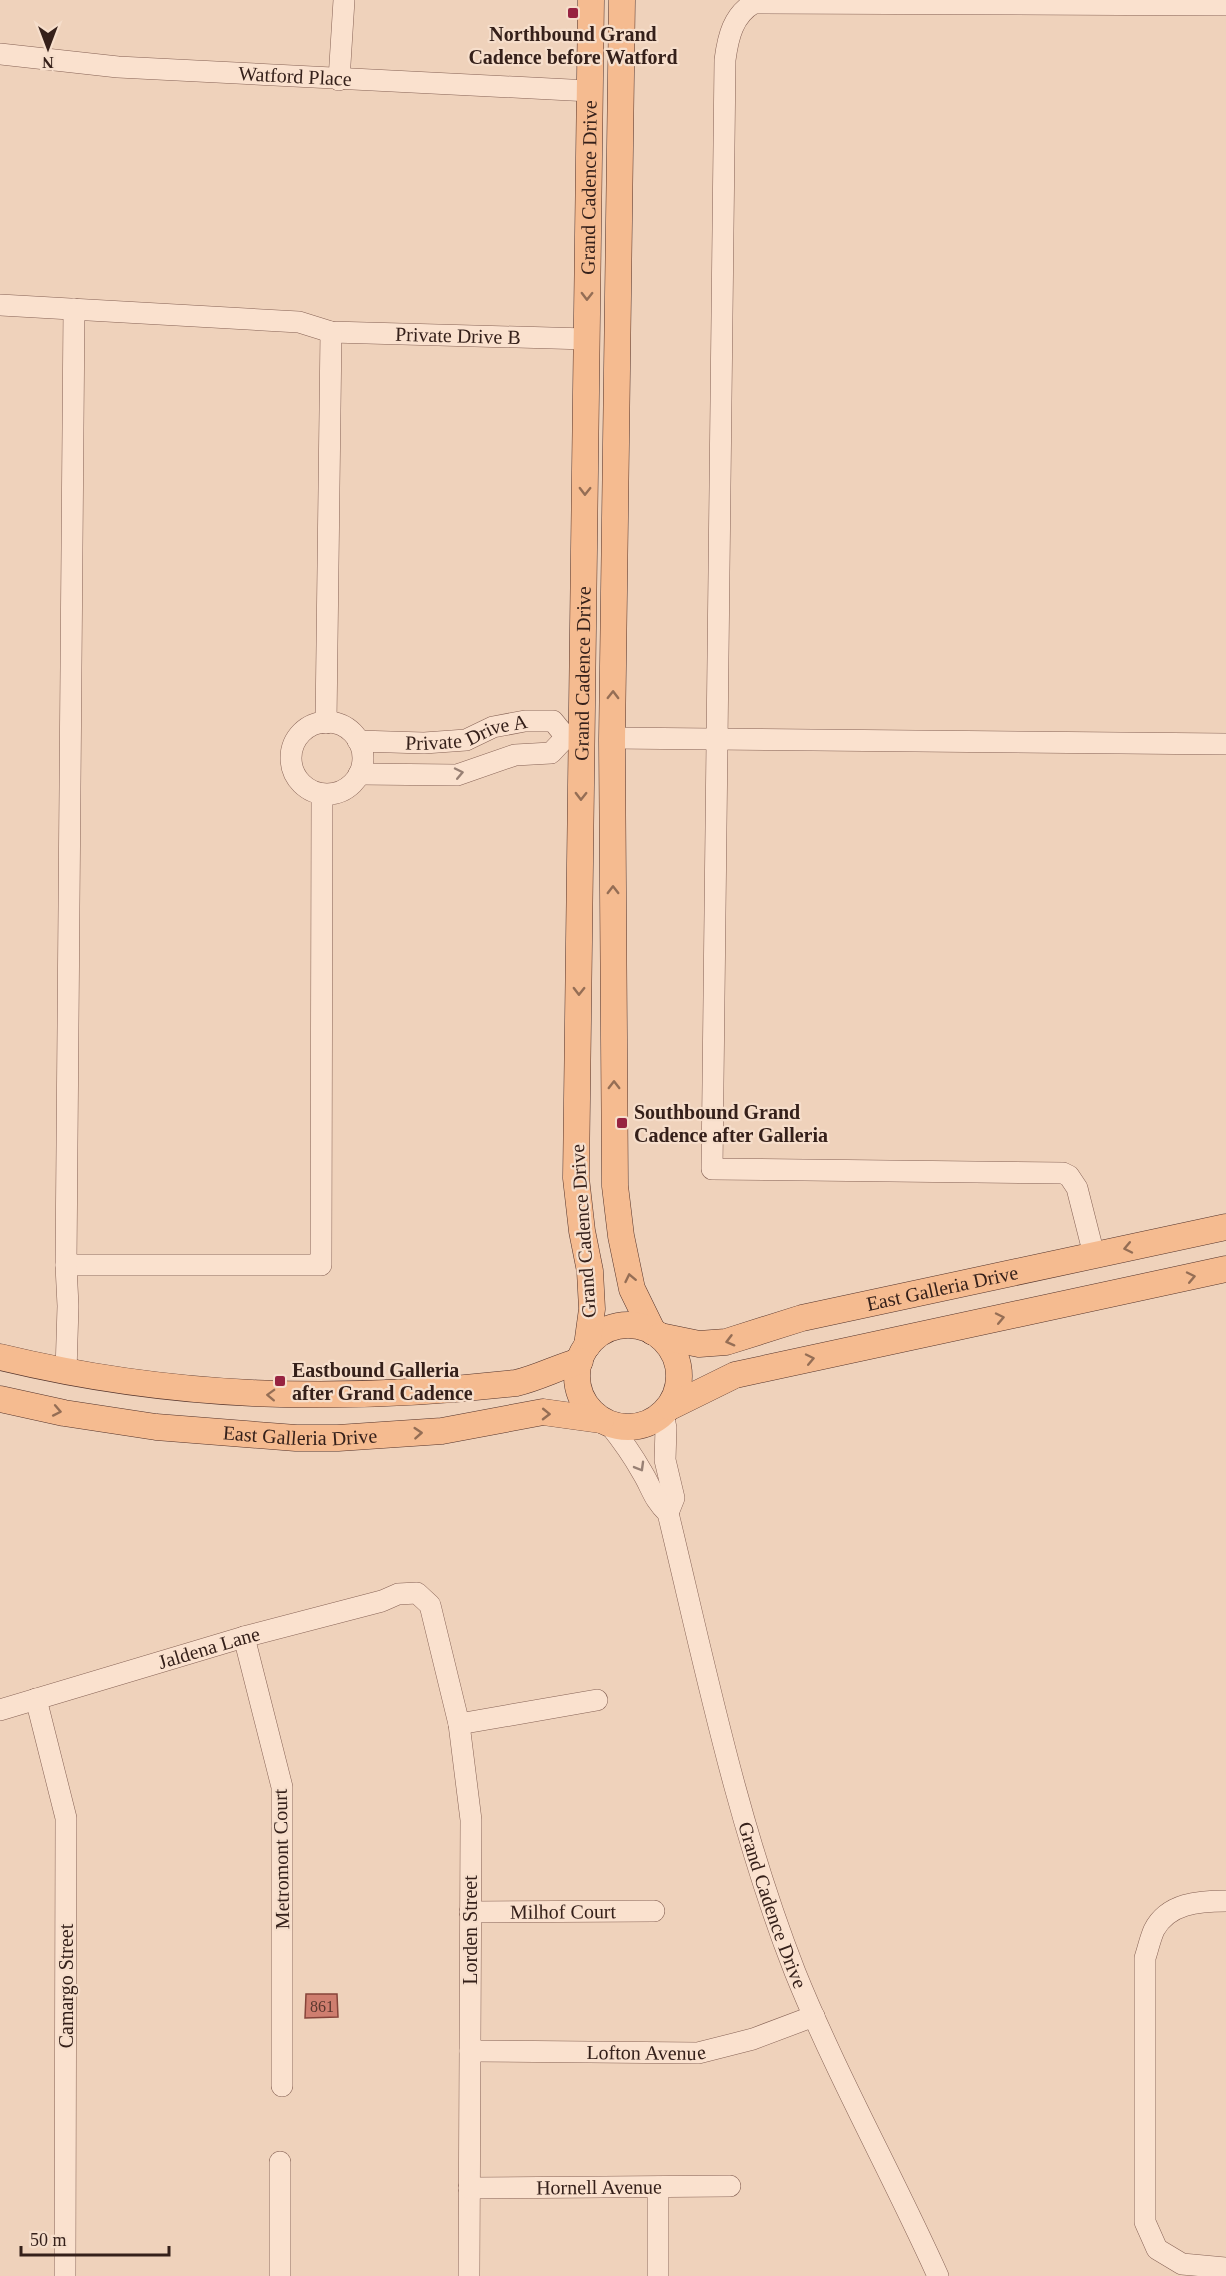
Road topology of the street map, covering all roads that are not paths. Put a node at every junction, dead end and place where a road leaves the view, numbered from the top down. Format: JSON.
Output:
{"nodes":[{"id":1,"x":344,"y":0,"type":"edge"},
{"id":2,"x":591,"y":0,"type":"edge"},
{"id":3,"x":622,"y":0,"type":"edge"},
{"id":4,"x":1226,"y":5,"type":"edge"},
{"id":5,"x":0,"y":54,"type":"edge"},
{"id":6,"x":339,"y":80,"type":"junction"},
{"id":7,"x":590,"y":91,"type":"junction"},
{"id":8,"x":0,"y":305,"type":"edge"},
{"id":9,"x":74,"y":309,"type":"junction"},
{"id":10,"x":331,"y":332,"type":"junction"},
{"id":11,"x":587,"y":339,"type":"junction"},
{"id":12,"x":326,"y":723,"type":"junction"},
{"id":13,"x":574,"y":737,"type":"junction"},
{"id":14,"x":612,"y":738,"type":"junction"},
{"id":15,"x":717,"y":739,"type":"junction"},
{"id":16,"x":358,"y":741,"type":"junction"},
{"id":17,"x":424,"y":743,"type":"junction"},
{"id":18,"x":1226,"y":744,"type":"edge"},
{"id":19,"x":359,"y":774,"type":"junction"},
{"id":20,"x":425,"y":776,"type":"junction"},
{"id":21,"x":322,"y":794,"type":"junction"},
{"id":22,"x":1226,"y":1227,"type":"edge"},
{"id":23,"x":1094,"y":1255,"type":"junction"},
{"id":24,"x":66,"y":1265,"type":"junction"},
{"id":25,"x":1226,"y":1269,"type":"edge"},
{"id":26,"x":657,"y":1334,"type":"junction"},
{"id":27,"x":583,"y":1353,"type":"junction"},
{"id":28,"x":0,"y":1357,"type":"edge"},
{"id":29,"x":66,"y":1372,"type":"junction"},
{"id":30,"x":0,"y":1399,"type":"edge"},
{"id":31,"x":667,"y":1410,"type":"junction"},
{"id":32,"x":605,"y":1422,"type":"junction"},
{"id":33,"x":668,"y":1513,"type":"junction"},
{"id":34,"x":417,"y":1593,"type":"joint"},
{"id":35,"x":244,"y":1637,"type":"junction"},
{"id":36,"x":36,"y":1699,"type":"junction"},
{"id":37,"x":597,"y":1700,"type":"dead end"},
{"id":38,"x":0,"y":1710,"type":"edge"},
{"id":39,"x":459,"y":1724,"type":"junction"},
{"id":40,"x":1226,"y":1901,"type":"edge"},
{"id":41,"x":654,"y":1911,"type":"dead end"},
{"id":42,"x":471,"y":1912,"type":"junction"},
{"id":43,"x":814,"y":2016,"type":"junction"},
{"id":44,"x":470,"y":2051,"type":"junction"},
{"id":45,"x":282,"y":2086,"type":"dead end"},
{"id":46,"x":280,"y":2162,"type":"dead end"},
{"id":47,"x":730,"y":2186,"type":"dead end"},
{"id":48,"x":658,"y":2187,"type":"junction"},
{"id":49,"x":469,"y":2188,"type":"junction"},
{"id":50,"x":1226,"y":2268,"type":"edge"},
{"id":51,"x":65,"y":2276,"type":"edge"},
{"id":52,"x":280,"y":2276,"type":"edge"},
{"id":53,"x":469,"y":2276,"type":"edge"},
{"id":54,"x":658,"y":2276,"type":"edge"},
{"id":55,"x":938,"y":2276,"type":"edge"}],
"edges":[{"from":1,"to":6,"type":"street"},
{"from":2,"to":7,"type":"main road","name":"Grand Cadence Drive"},
{"from":14,"to":3,"type":"main road","name":"Grand Cadence Drive","one_way":true},
{"from":4,"to":15,"type":"street"},
{"from":5,"to":6,"type":"street","name":"Watford Place"},
{"from":6,"to":7,"type":"street","name":"Watford Place"},
{"from":7,"to":11,"type":"main road","name":"Grand Cadence Drive","one_way":true},
{"from":8,"to":9,"type":"street","name":"Private Drive B"},
{"from":9,"to":10,"type":"street","name":"Private Drive B"},
{"from":9,"to":24,"type":"street"},
{"from":10,"to":11,"type":"street","name":"Private Drive B"},
{"from":10,"to":12,"type":"street"},
{"from":11,"to":13,"type":"main road","name":"Grand Cadence Drive","one_way":true},
{"from":12,"to":16,"type":"street"},
{"from":12,"to":21,"type":"street"},
{"from":13,"to":14,"type":"main road"},
{"from":13,"to":17,"type":"street","name":"Private Drive A"},
{"from":20,"to":13,"type":"street","name":"Private Drive A","one_way":true},
{"from":13,"to":27,"type":"main road","name":"Grand Cadence Drive","one_way":true},
{"from":14,"to":15,"type":"street"},
{"from":26,"to":14,"type":"main road","name":"Grand Cadence Drive","one_way":true},
{"from":15,"to":18,"type":"street"},
{"from":15,"to":23,"type":"street"},
{"from":16,"to":17,"type":"street","name":"Private Drive A"},
{"from":16,"to":19,"type":"street"},
{"from":17,"to":20,"type":"street"},
{"from":19,"to":20,"type":"street","name":"Private Drive A"},
{"from":19,"to":21,"type":"street"},
{"from":21,"to":24,"type":"street"},
{"from":22,"to":23,"type":"main road","name":"East Galleria Drive","one_way":true},
{"from":23,"to":26,"type":"main road","name":"East Galleria Drive","one_way":true},
{"from":24,"to":29,"type":"street"},
{"from":31,"to":25,"type":"main road","one_way":true},
{"from":26,"to":27,"type":"main road"},
{"from":26,"to":31,"type":"main road"},
{"from":27,"to":29,"type":"main road","name":"East Galleria Drive","one_way":true},
{"from":27,"to":32,"type":"main road"},
{"from":28,"to":29,"type":"main road","name":"East Galleria Drive"},
{"from":30,"to":32,"type":"main road","name":"East Galleria Drive","one_way":true},
{"from":31,"to":32,"type":"main road"},
{"from":31,"to":33,"type":"street","name":"Grand Cadence Drive"},
{"from":32,"to":33,"type":"street","name":"Grand Cadence Drive","one_way":true},
{"from":33,"to":43,"type":"street","name":"Grand Cadence Drive"},
{"from":34,"to":35,"type":"street","name":"Jaldena Lane"},
{"from":34,"to":39,"type":"street","name":"Lorden Street"},
{"from":35,"to":36,"type":"street","name":"Jaldena Lane"},
{"from":35,"to":45,"type":"street","name":"Metromont Court"},
{"from":36,"to":38,"type":"street","name":"Jaldena Lane"},
{"from":36,"to":51,"type":"street","name":"Camargo Street"},
{"from":37,"to":39,"type":"street"},
{"from":39,"to":42,"type":"street","name":"Lorden Street"},
{"from":40,"to":50,"type":"street"},
{"from":41,"to":42,"type":"street","name":"Milhof Court"},
{"from":42,"to":44,"type":"street","name":"Lorden Street"},
{"from":43,"to":44,"type":"street","name":"Lofton Avenue"},
{"from":43,"to":55,"type":"street","name":"Grand Cadence Drive"},
{"from":44,"to":49,"type":"street","name":"Lorden Street"},
{"from":46,"to":52,"type":"street"},
{"from":47,"to":48,"type":"street","name":"Hornell Avenue"},
{"from":48,"to":49,"type":"street","name":"Hornell Avenue"},
{"from":48,"to":54,"type":"street"},
{"from":49,"to":53,"type":"street","name":"Lorden Street"}]}
